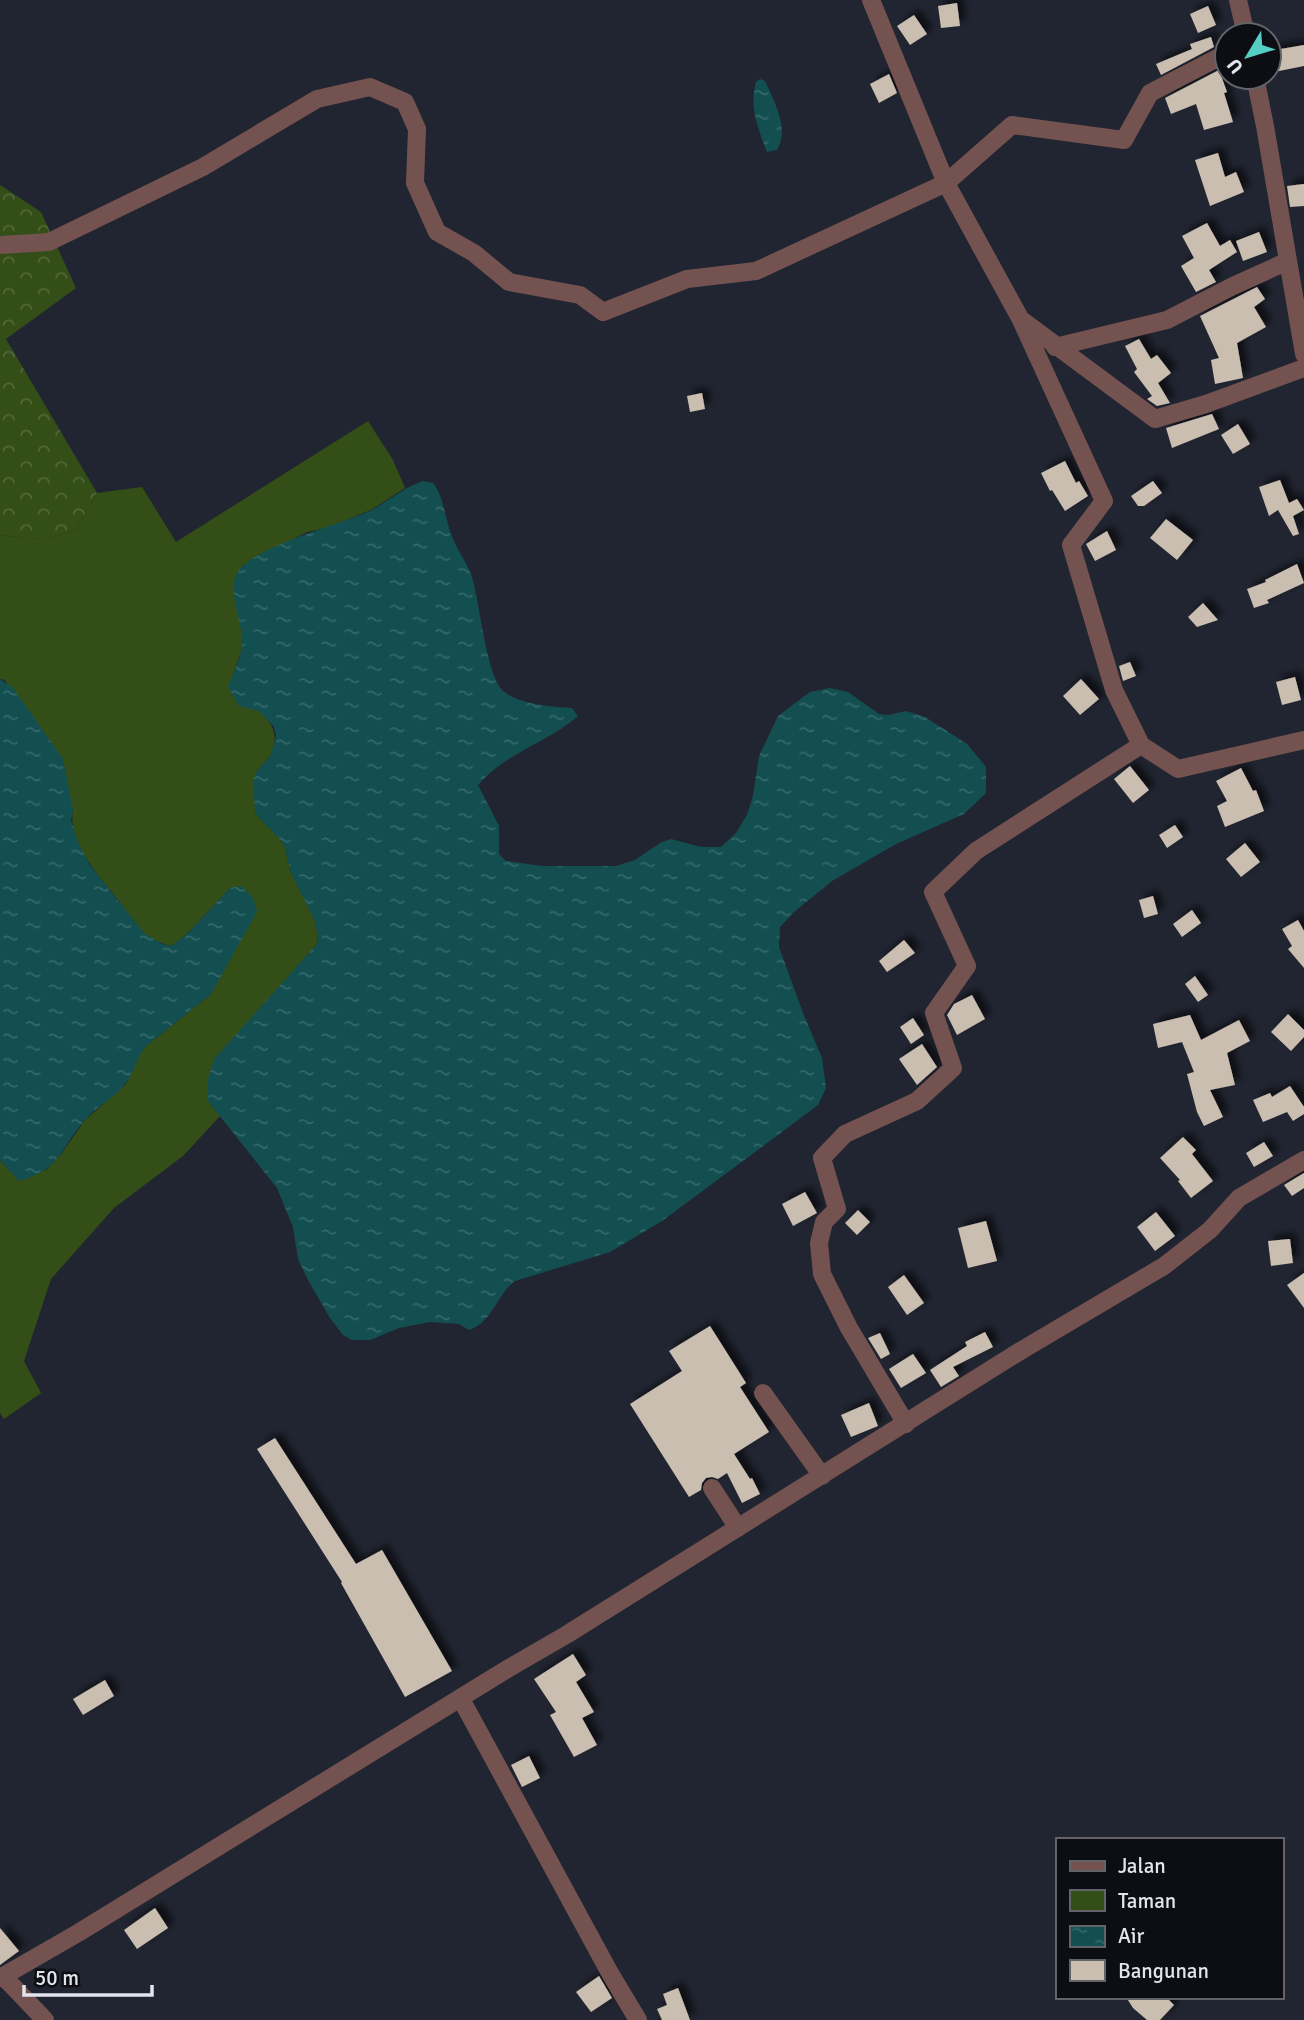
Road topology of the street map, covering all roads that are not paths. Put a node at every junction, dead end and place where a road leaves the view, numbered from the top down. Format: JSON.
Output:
{"nodes":[{"id":1,"x":871,"y":0,"type":"edge"},
{"id":2,"x":1238,"y":0,"type":"edge"},
{"id":3,"x":1243,"y":21,"type":"edge"},
{"id":4,"x":1213,"y":60,"type":"edge"},
{"id":5,"x":1258,"y":91,"type":"edge"},
{"id":6,"x":946,"y":183,"type":"junction"},
{"id":7,"x":0,"y":245,"type":"edge"},
{"id":8,"x":1288,"y":261,"type":"junction"},
{"id":9,"x":1021,"y":320,"type":"junction"},
{"id":10,"x":1055,"y":347,"type":"junction"},
{"id":11,"x":1304,"y":354,"type":"edge"},
{"id":12,"x":1304,"y":369,"type":"edge"},
{"id":13,"x":1304,"y":740,"type":"edge"},
{"id":14,"x":1141,"y":745,"type":"junction"},
{"id":15,"x":1304,"y":1160,"type":"edge"},
{"id":16,"x":763,"y":1393,"type":"dead end"},
{"id":17,"x":906,"y":1424,"type":"junction"},
{"id":18,"x":822,"y":1476,"type":"junction"},
{"id":19,"x":712,"y":1488,"type":"dead end"},
{"id":20,"x":738,"y":1528,"type":"junction"},
{"id":21,"x":461,"y":1699,"type":"junction"},
{"id":22,"x":2,"y":1977,"type":"edge"},
{"id":23,"x":45,"y":2020,"type":"edge"},
{"id":24,"x":638,"y":2020,"type":"edge"}],
"edges":[{"from":1,"to":6,"type":"street"},
{"from":2,"to":3,"type":"street"},
{"from":4,"to":6,"type":"street"},
{"from":5,"to":8,"type":"street"},
{"from":6,"to":7,"type":"street"},
{"from":6,"to":9,"type":"street"},
{"from":8,"to":10,"type":"street"},
{"from":8,"to":11,"type":"street"},
{"from":9,"to":10,"type":"street"},
{"from":9,"to":14,"type":"street"},
{"from":10,"to":12,"type":"street"},
{"from":13,"to":14,"type":"street"},
{"from":14,"to":17,"type":"street"},
{"from":15,"to":17,"type":"street"},
{"from":16,"to":18,"type":"street"},
{"from":17,"to":18,"type":"street"},
{"from":18,"to":20,"type":"street"},
{"from":19,"to":20,"type":"street"},
{"from":20,"to":21,"type":"street"},
{"from":21,"to":22,"type":"street"},
{"from":21,"to":24,"type":"street"},
{"from":22,"to":23,"type":"street"}]}
